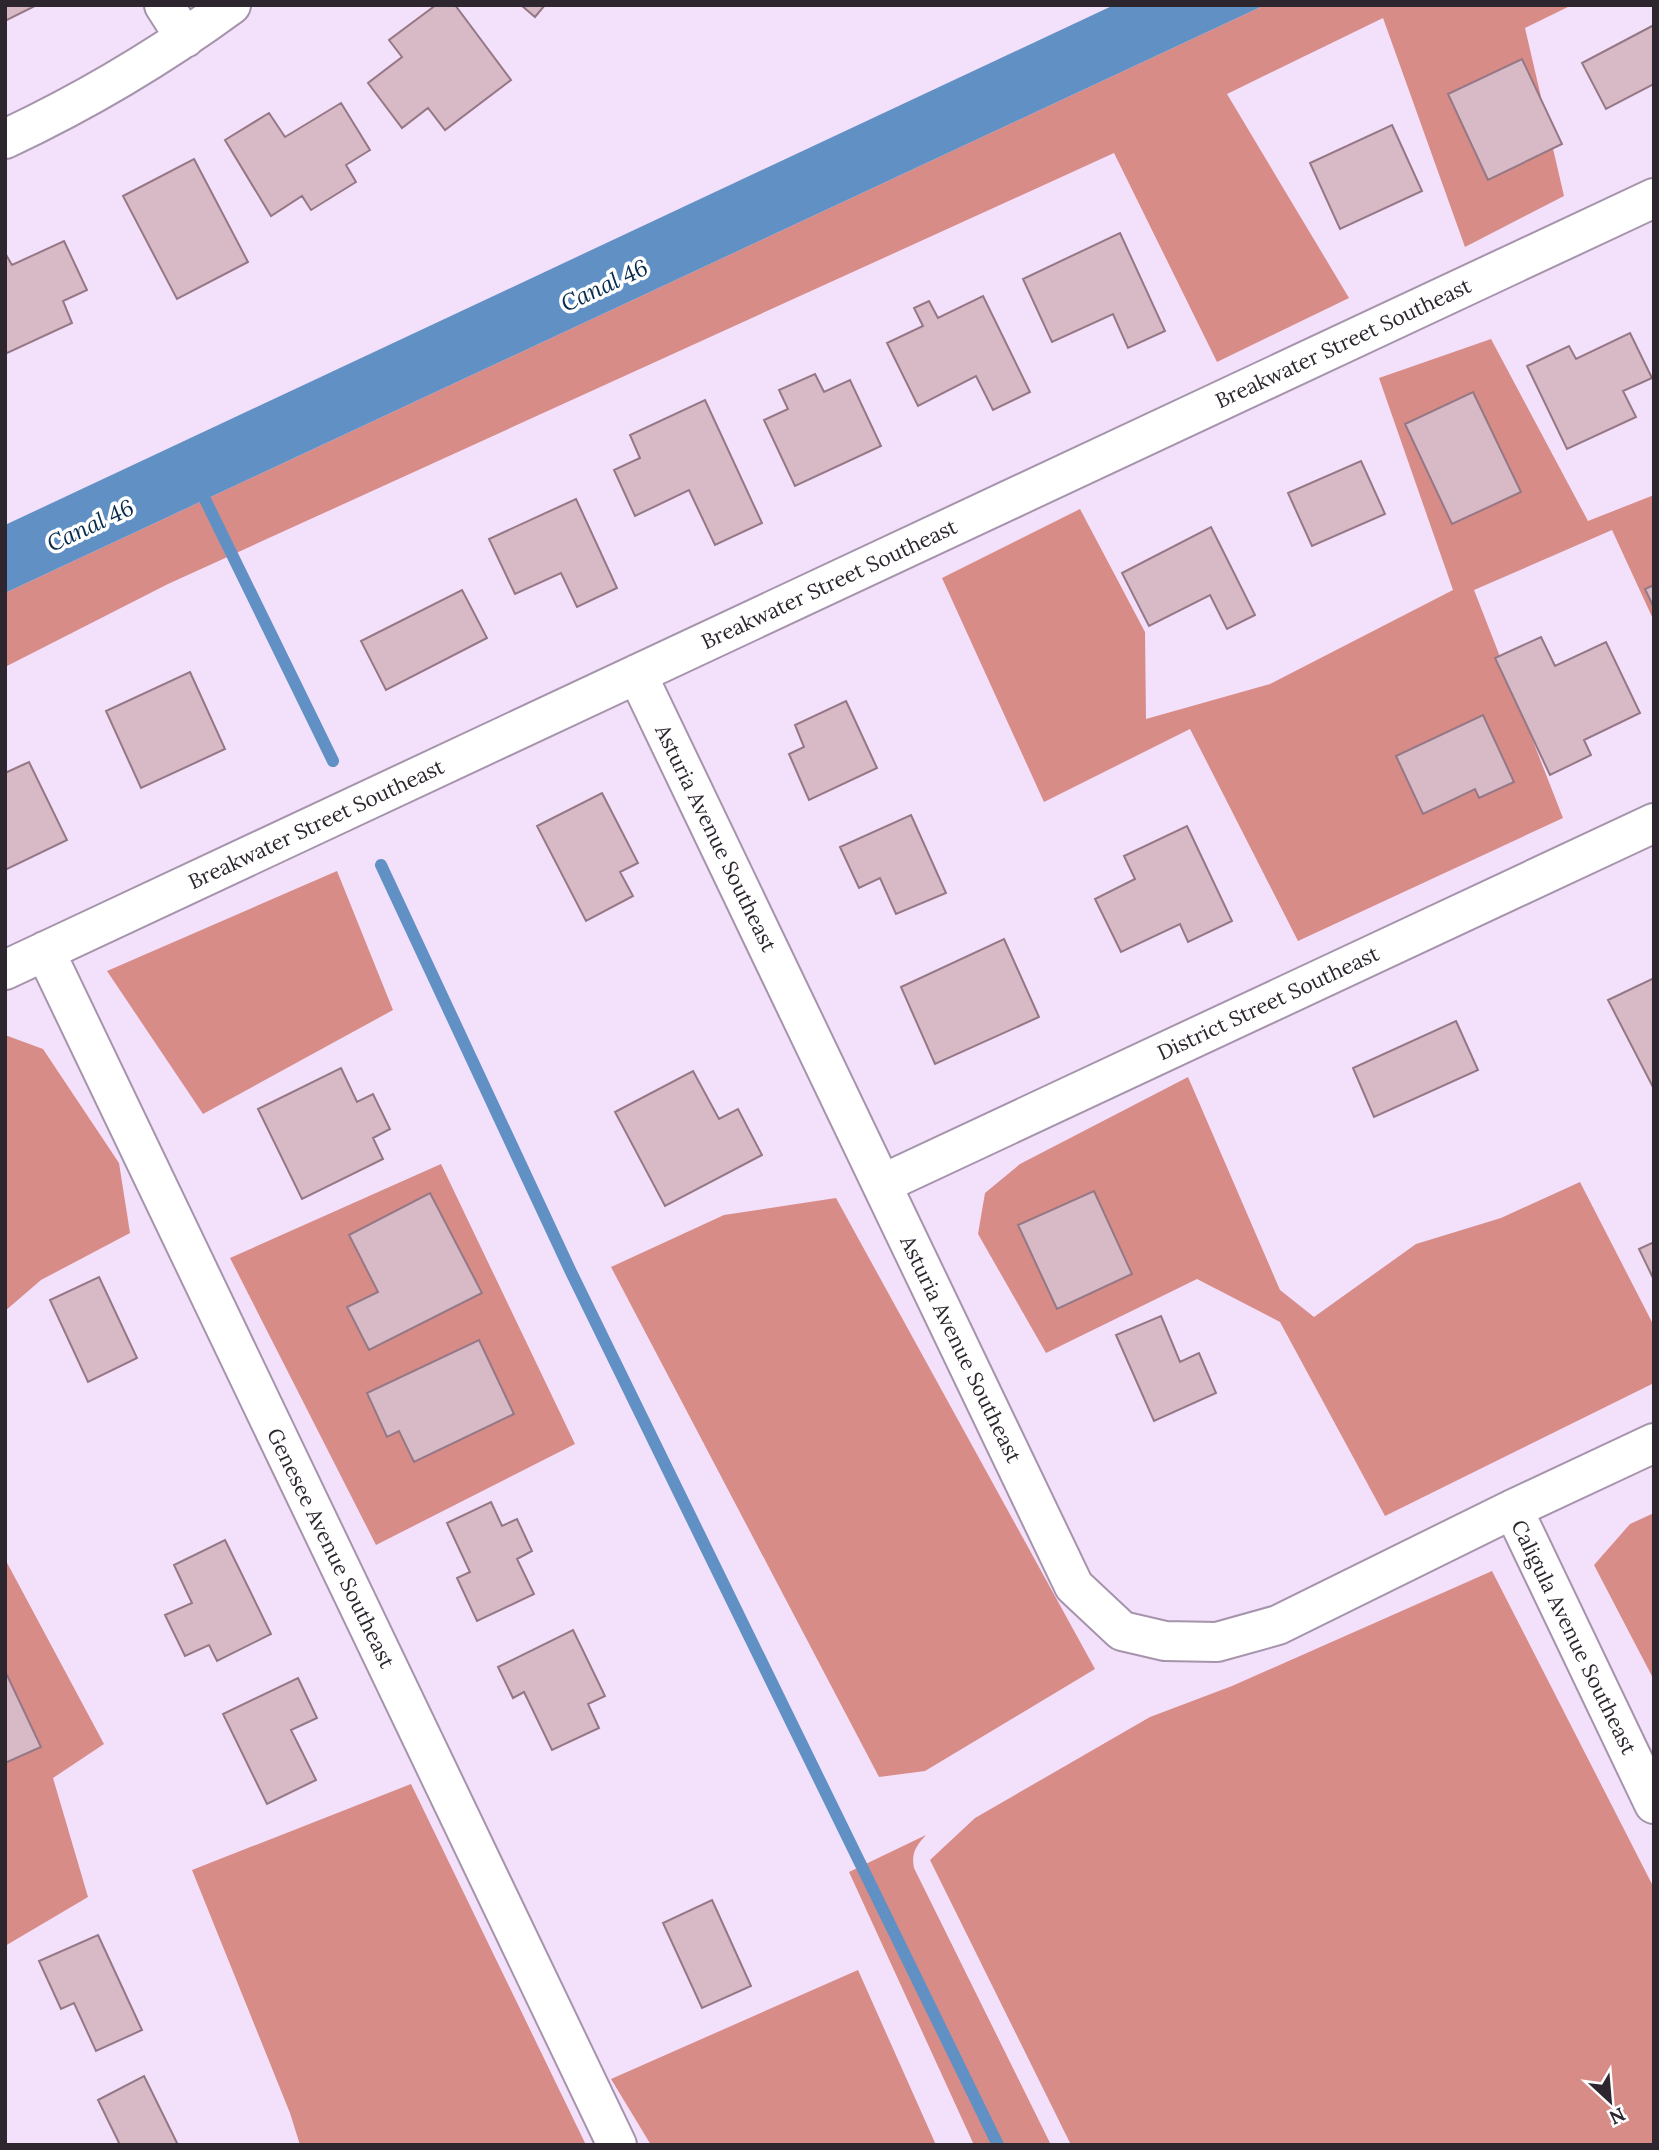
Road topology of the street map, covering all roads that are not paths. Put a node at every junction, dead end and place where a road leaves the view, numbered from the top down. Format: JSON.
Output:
{"nodes":[{"id":1,"x":164,"y":5,"type":"edge"},
{"id":2,"x":231,"y":5,"type":"edge"},
{"id":3,"x":186,"y":38,"type":"junction"},
{"id":4,"x":5,"y":139,"type":"edge"},
{"id":5,"x":1654,"y":198,"type":"edge"},
{"id":6,"x":637,"y":674,"type":"junction"},
{"id":7,"x":1654,"y":823,"type":"edge"},
{"id":8,"x":45,"y":951,"type":"junction"},
{"id":9,"x":5,"y":970,"type":"edge"},
{"id":10,"x":882,"y":1184,"type":"junction"},
{"id":11,"x":1654,"y":1443,"type":"edge"},
{"id":12,"x":1513,"y":1509,"type":"junction"},
{"id":13,"x":1654,"y":1804,"type":"edge"},
{"id":14,"x":617,"y":2145,"type":"edge"}],
"edges":[{"from":1,"to":3,"type":"street"},
{"from":2,"to":3,"type":"street"},
{"from":3,"to":4,"type":"street"},
{"from":5,"to":6,"type":"street","name":"Breakwater Street Southeast"},
{"from":6,"to":8,"type":"street","name":"Breakwater Street Southeast"},
{"from":6,"to":10,"type":"street","name":"Asturia Avenue Southeast"},
{"from":7,"to":10,"type":"street","name":"District Street Southeast"},
{"from":8,"to":9,"type":"street","name":"Breakwater Street Southeast"},
{"from":8,"to":14,"type":"street","name":"Genesee Avenue Southeast"},
{"from":10,"to":12,"type":"street","name":"Asturia Avenue Southeast"},
{"from":11,"to":12,"type":"street","name":"Asturia Avenue Southeast"},
{"from":12,"to":13,"type":"street","name":"Caligula Avenue Southeast"}]}
